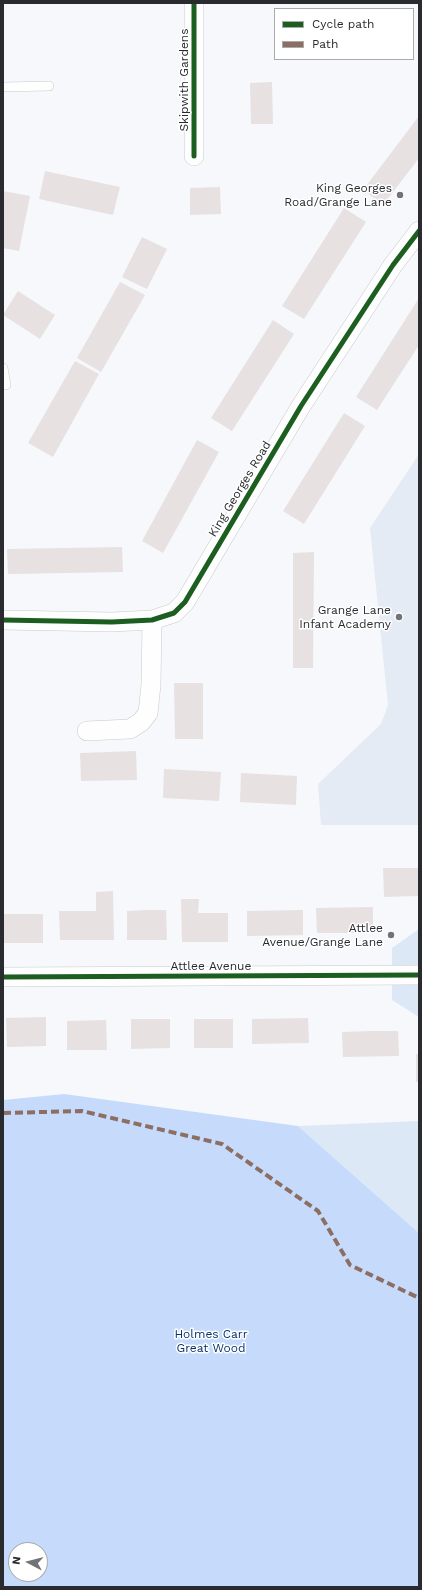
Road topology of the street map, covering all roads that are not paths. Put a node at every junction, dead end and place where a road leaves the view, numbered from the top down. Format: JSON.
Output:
{"nodes":[{"id":1,"x":194,"y":3,"type":"edge"},
{"id":2,"x":49,"y":86,"type":"dead end"},
{"id":3,"x":3,"y":87,"type":"edge"},
{"id":4,"x":194,"y":156,"type":"dead end"},
{"id":5,"x":419,"y":231,"type":"edge"},
{"id":6,"x":3,"y":368,"type":"edge"},
{"id":7,"x":6,"y":385,"type":"dead end"},
{"id":8,"x":3,"y":620,"type":"edge"},
{"id":9,"x":152,"y":620,"type":"junction"},
{"id":10,"x":87,"y":731,"type":"dead end"},
{"id":11,"x":419,"y":975,"type":"edge"},
{"id":12,"x":3,"y":977,"type":"edge"}],
"edges":[{"from":1,"to":4,"type":"street","name":"Skipwith Gardens"},
{"from":2,"to":3,"type":"lane"},
{"from":5,"to":9,"type":"street","name":"King Georges Road"},
{"from":6,"to":7,"type":"lane"},
{"from":8,"to":9,"type":"street","name":"King Georges Road"},
{"from":9,"to":10,"type":"street"},
{"from":11,"to":12,"type":"street","name":"Attlee Avenue"}]}
